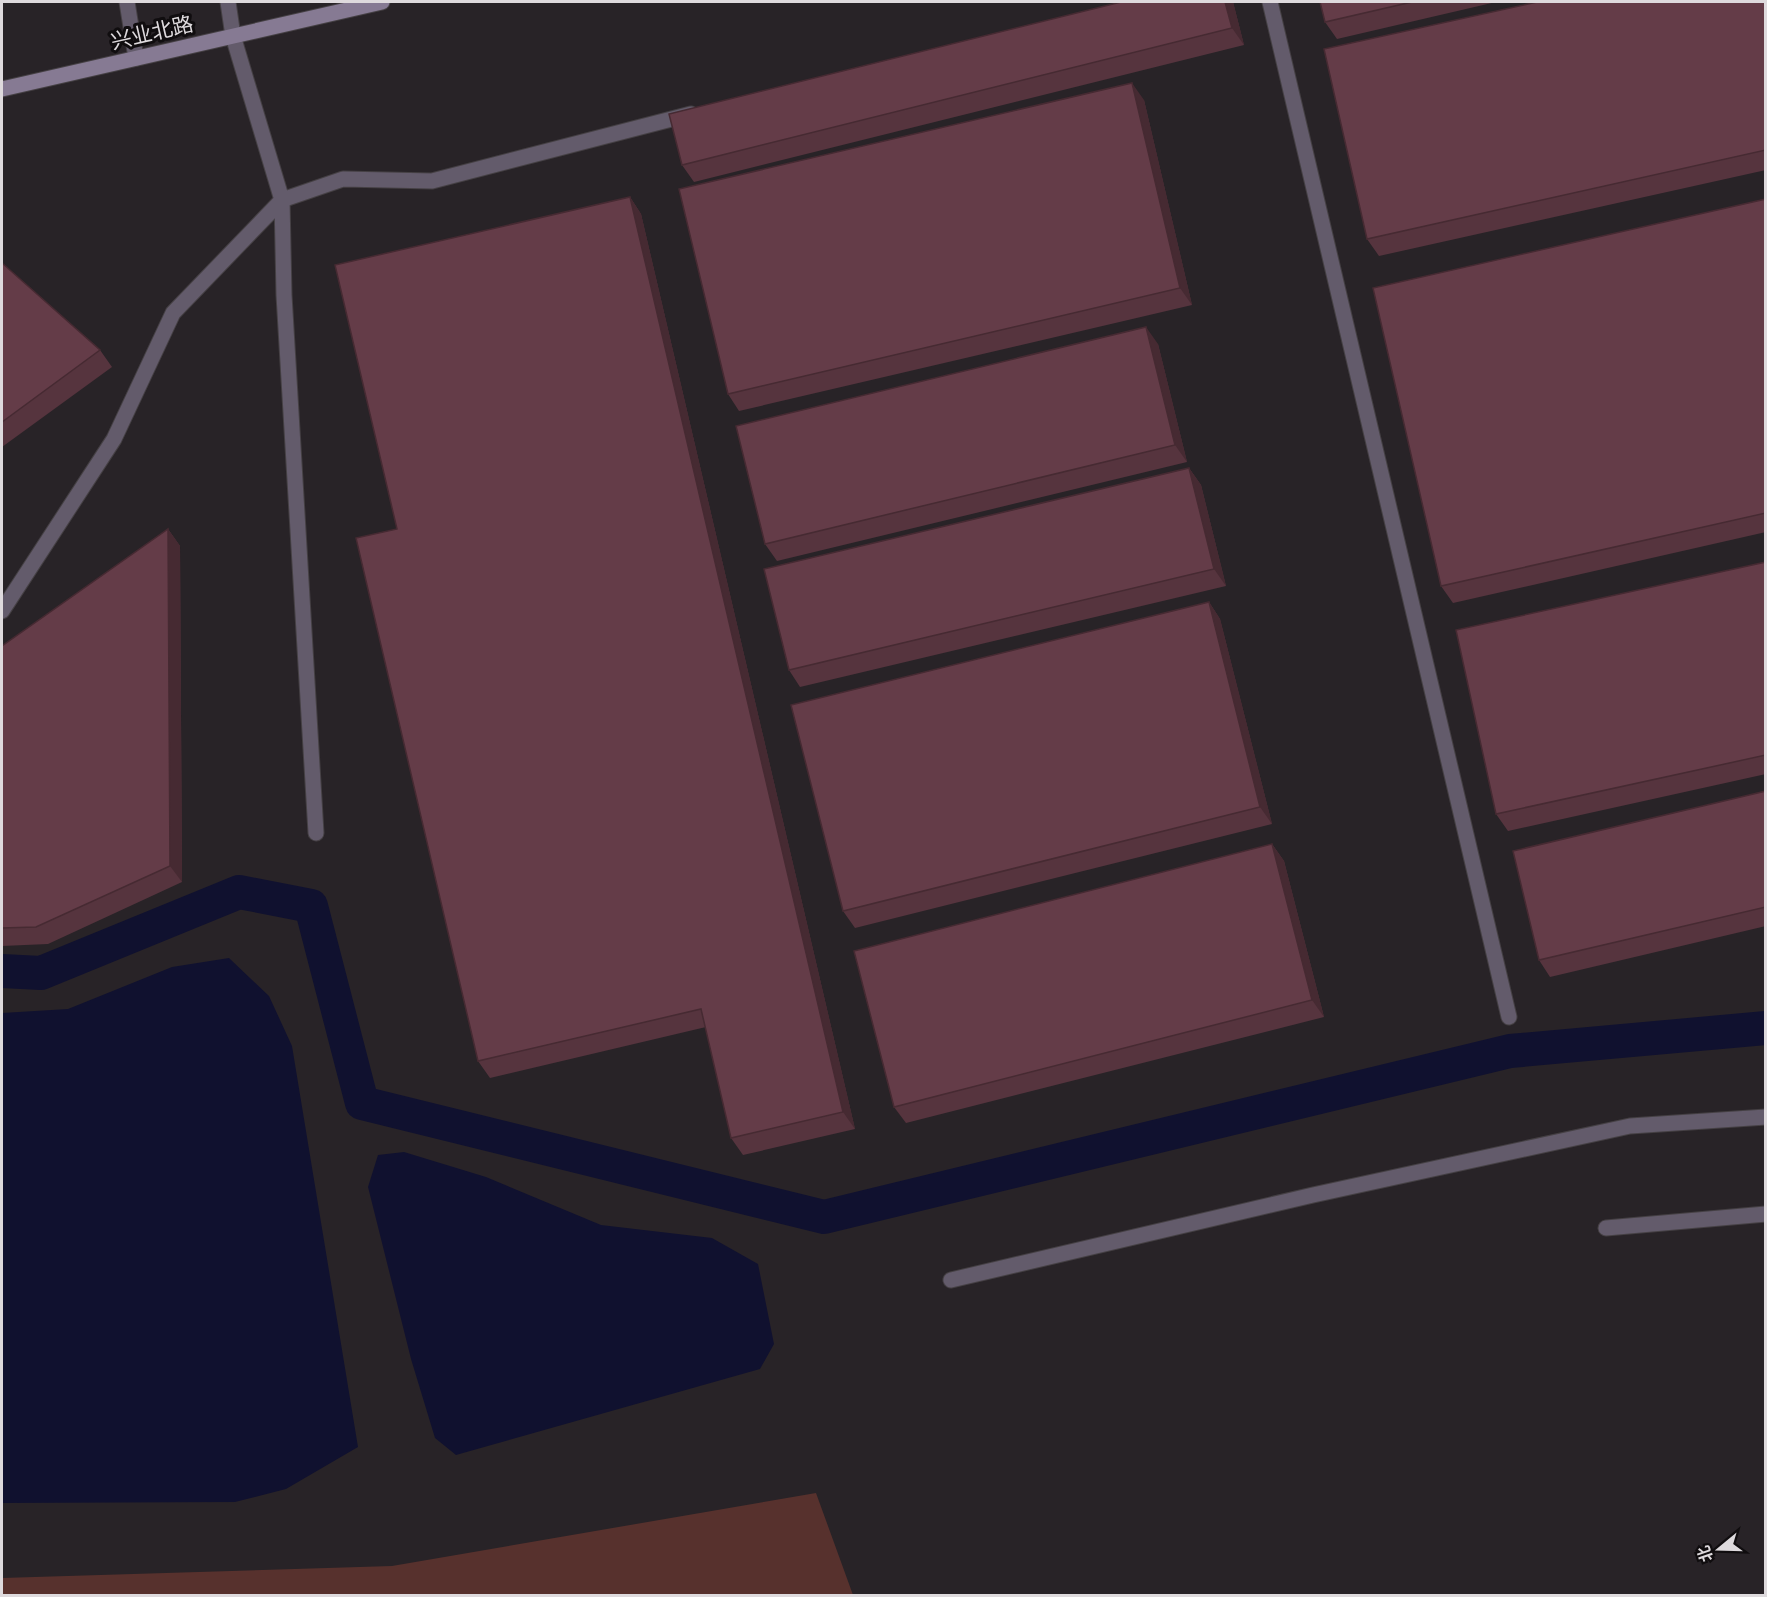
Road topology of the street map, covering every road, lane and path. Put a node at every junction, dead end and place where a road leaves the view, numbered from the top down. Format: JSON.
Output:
{"nodes":[{"id":1,"x":127,"y":2,"type":"edge"},
{"id":2,"x":228,"y":2,"type":"edge"},
{"id":3,"x":382,"y":2,"type":"edge"},
{"id":4,"x":1270,"y":2,"type":"edge"},
{"id":5,"x":233,"y":36,"type":"junction"},
{"id":6,"x":136,"y":58,"type":"junction"},
{"id":7,"x":2,"y":89,"type":"edge"},
{"id":8,"x":708,"y":110,"type":"edge"},
{"id":9,"x":282,"y":200,"type":"junction"},
{"id":10,"x":2,"y":610,"type":"edge"},
{"id":11,"x":316,"y":833,"type":"dead end"},
{"id":12,"x":1509,"y":1017,"type":"dead end"},
{"id":13,"x":1766,"y":1118,"type":"edge"},
{"id":14,"x":1766,"y":1214,"type":"edge"},
{"id":15,"x":1606,"y":1228,"type":"dead end"},
{"id":16,"x":951,"y":1280,"type":"dead end"}],
"edges":[{"from":1,"to":6,"type":"street"},
{"from":2,"to":5,"type":"street"},
{"from":3,"to":5,"type":"main road","name":"兴业北路"},
{"from":4,"to":12,"type":"street"},
{"from":5,"to":6,"type":"main road","name":"兴业北路"},
{"from":5,"to":9,"type":"street"},
{"from":6,"to":7,"type":"main road","name":"兴业北路"},
{"from":8,"to":9,"type":"street"},
{"from":9,"to":10,"type":"street"},
{"from":9,"to":11,"type":"street"},
{"from":13,"to":16,"type":"street"},
{"from":14,"to":15,"type":"street"}]}
